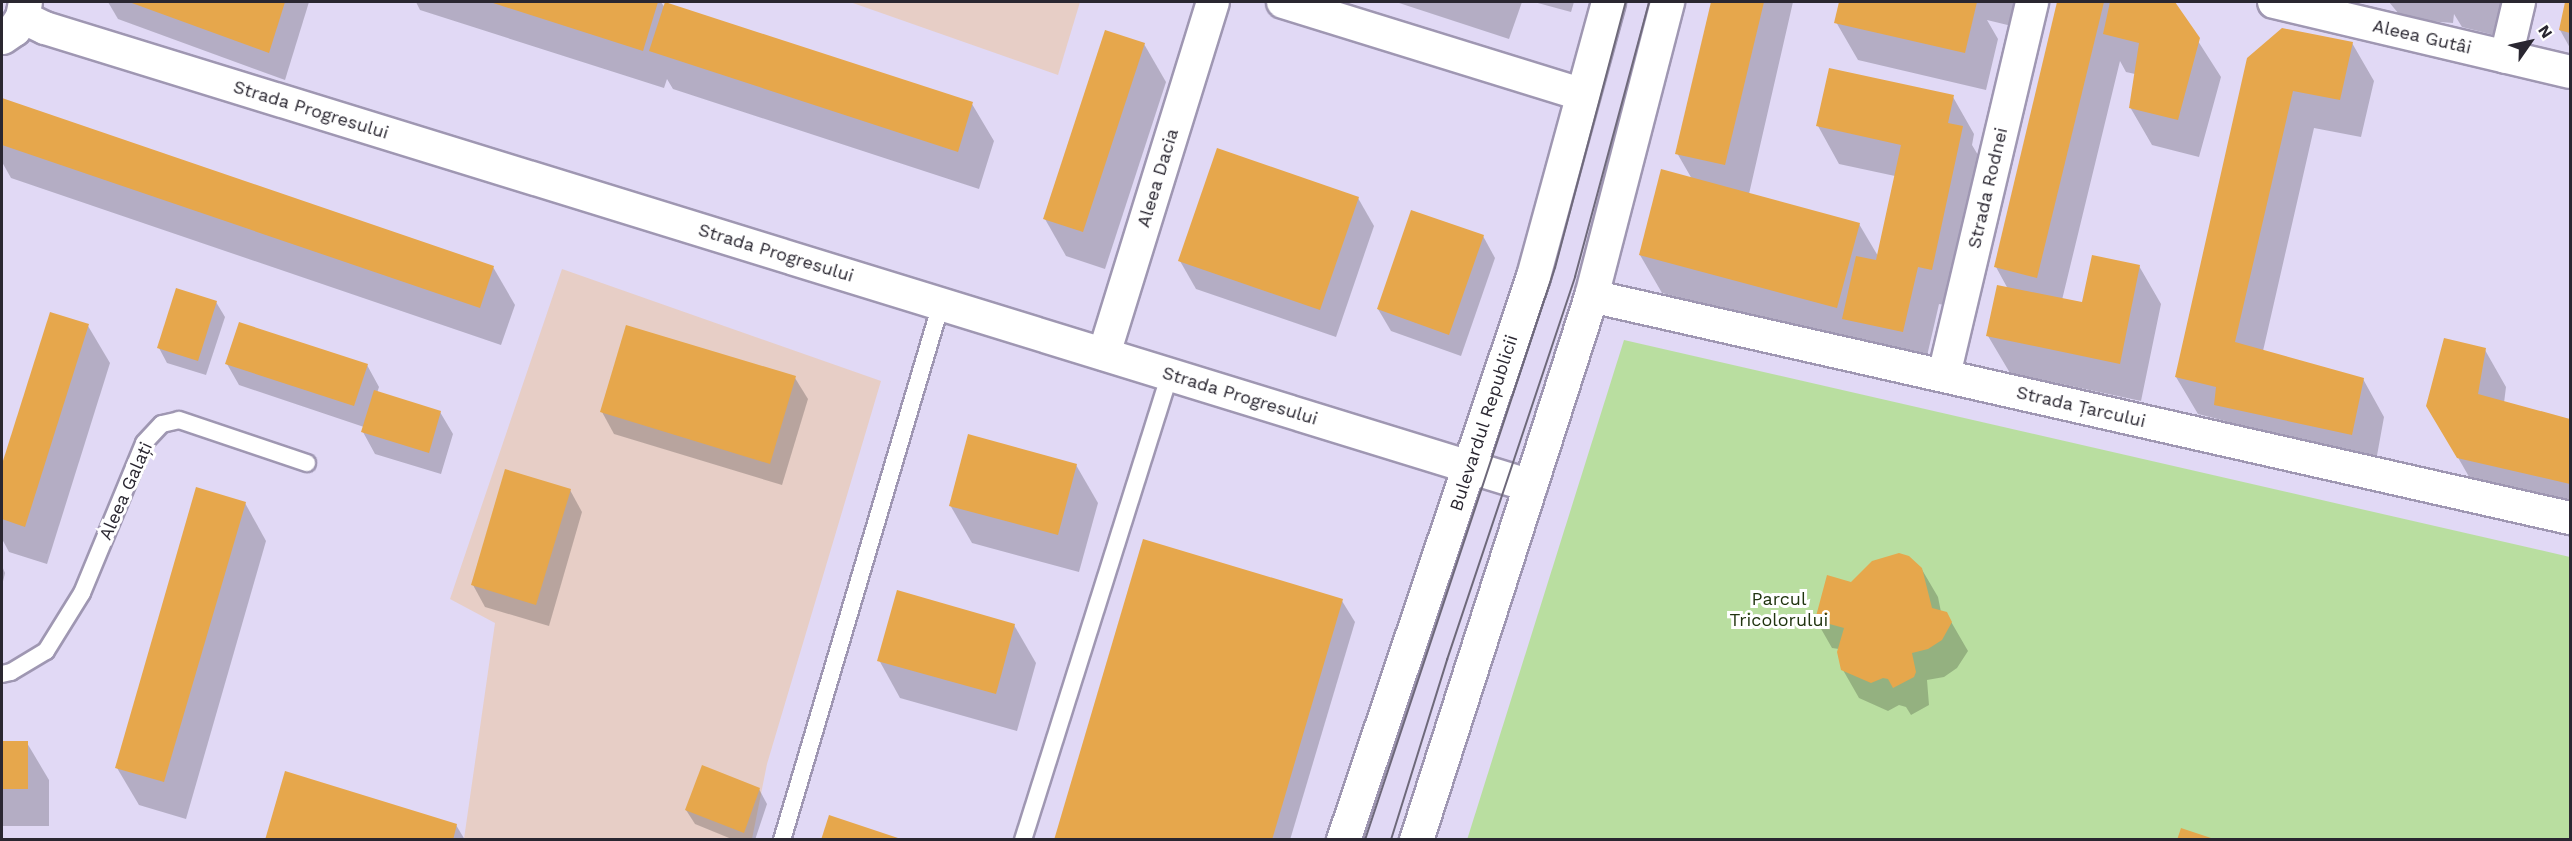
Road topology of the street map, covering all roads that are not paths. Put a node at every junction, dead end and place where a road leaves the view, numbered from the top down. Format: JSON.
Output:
{"nodes":[{"id":1,"x":1213,"y":2,"type":"edge"},
{"id":2,"x":1283,"y":2,"type":"edge"},
{"id":3,"x":1608,"y":2,"type":"edge"},
{"id":4,"x":1668,"y":2,"type":"edge"},
{"id":5,"x":2032,"y":2,"type":"edge"},
{"id":6,"x":2274,"y":2,"type":"edge"},
{"id":7,"x":2519,"y":2,"type":"edge"},
{"id":8,"x":16,"y":18,"type":"edge"},
{"id":9,"x":2506,"y":57,"type":"junction"},
{"id":10,"x":2571,"y":72,"type":"edge"},
{"id":11,"x":1583,"y":95,"type":"junction"},
{"id":12,"x":1591,"y":296,"type":"junction"},
{"id":13,"x":941,"y":304,"type":"junction"},
{"id":14,"x":1104,"y":354,"type":"junction"},
{"id":15,"x":1170,"y":374,"type":"junction"},
{"id":16,"x":1944,"y":375,"type":"junction"},
{"id":17,"x":307,"y":463,"type":"dead end"},
{"id":18,"x":1469,"y":467,"type":"junction"},
{"id":19,"x":1531,"y":486,"type":"junction"},
{"id":20,"x":2571,"y":518,"type":"edge"},
{"id":21,"x":2,"y":674,"type":"edge"},
{"id":22,"x":782,"y":840,"type":"edge"},
{"id":23,"x":1023,"y":840,"type":"edge"},
{"id":24,"x":1344,"y":840,"type":"edge"},
{"id":25,"x":1416,"y":840,"type":"edge"}],
"edges":[{"from":1,"to":14,"type":"street","name":"Aleea Dacia"},
{"from":2,"to":11,"type":"street"},
{"from":3,"to":11,"type":"main road","name":"Bulevardul Republicii"},
{"from":4,"to":12,"type":"main road"},
{"from":5,"to":16,"type":"street","name":"Strada Rodnei"},
{"from":6,"to":9,"type":"street","name":"Aleea Gutâi"},
{"from":7,"to":9,"type":"street"},
{"from":8,"to":13,"type":"street","name":"Strada Progresului"},
{"from":9,"to":10,"type":"street","name":"Aleea Gutâi"},
{"from":11,"to":18,"type":"main road","name":"Bulevardul Republicii"},
{"from":12,"to":16,"type":"street","name":"Strada Țarcului"},
{"from":12,"to":19,"type":"main road"},
{"from":13,"to":14,"type":"street","name":"Strada Progresului"},
{"from":13,"to":22,"type":"lane"},
{"from":14,"to":15,"type":"street","name":"Strada Progresului"},
{"from":15,"to":18,"type":"street","name":"Strada Progresului"},
{"from":15,"to":23,"type":"lane"},
{"from":16,"to":20,"type":"street","name":"Strada Țarcului"},
{"from":17,"to":21,"type":"lane","name":"Aleea Galați"},
{"from":18,"to":19,"type":"street","name":"Strada Progresului"},
{"from":18,"to":24,"type":"main road","name":"Bulevardul Republicii"},
{"from":19,"to":25,"type":"main road"}]}
